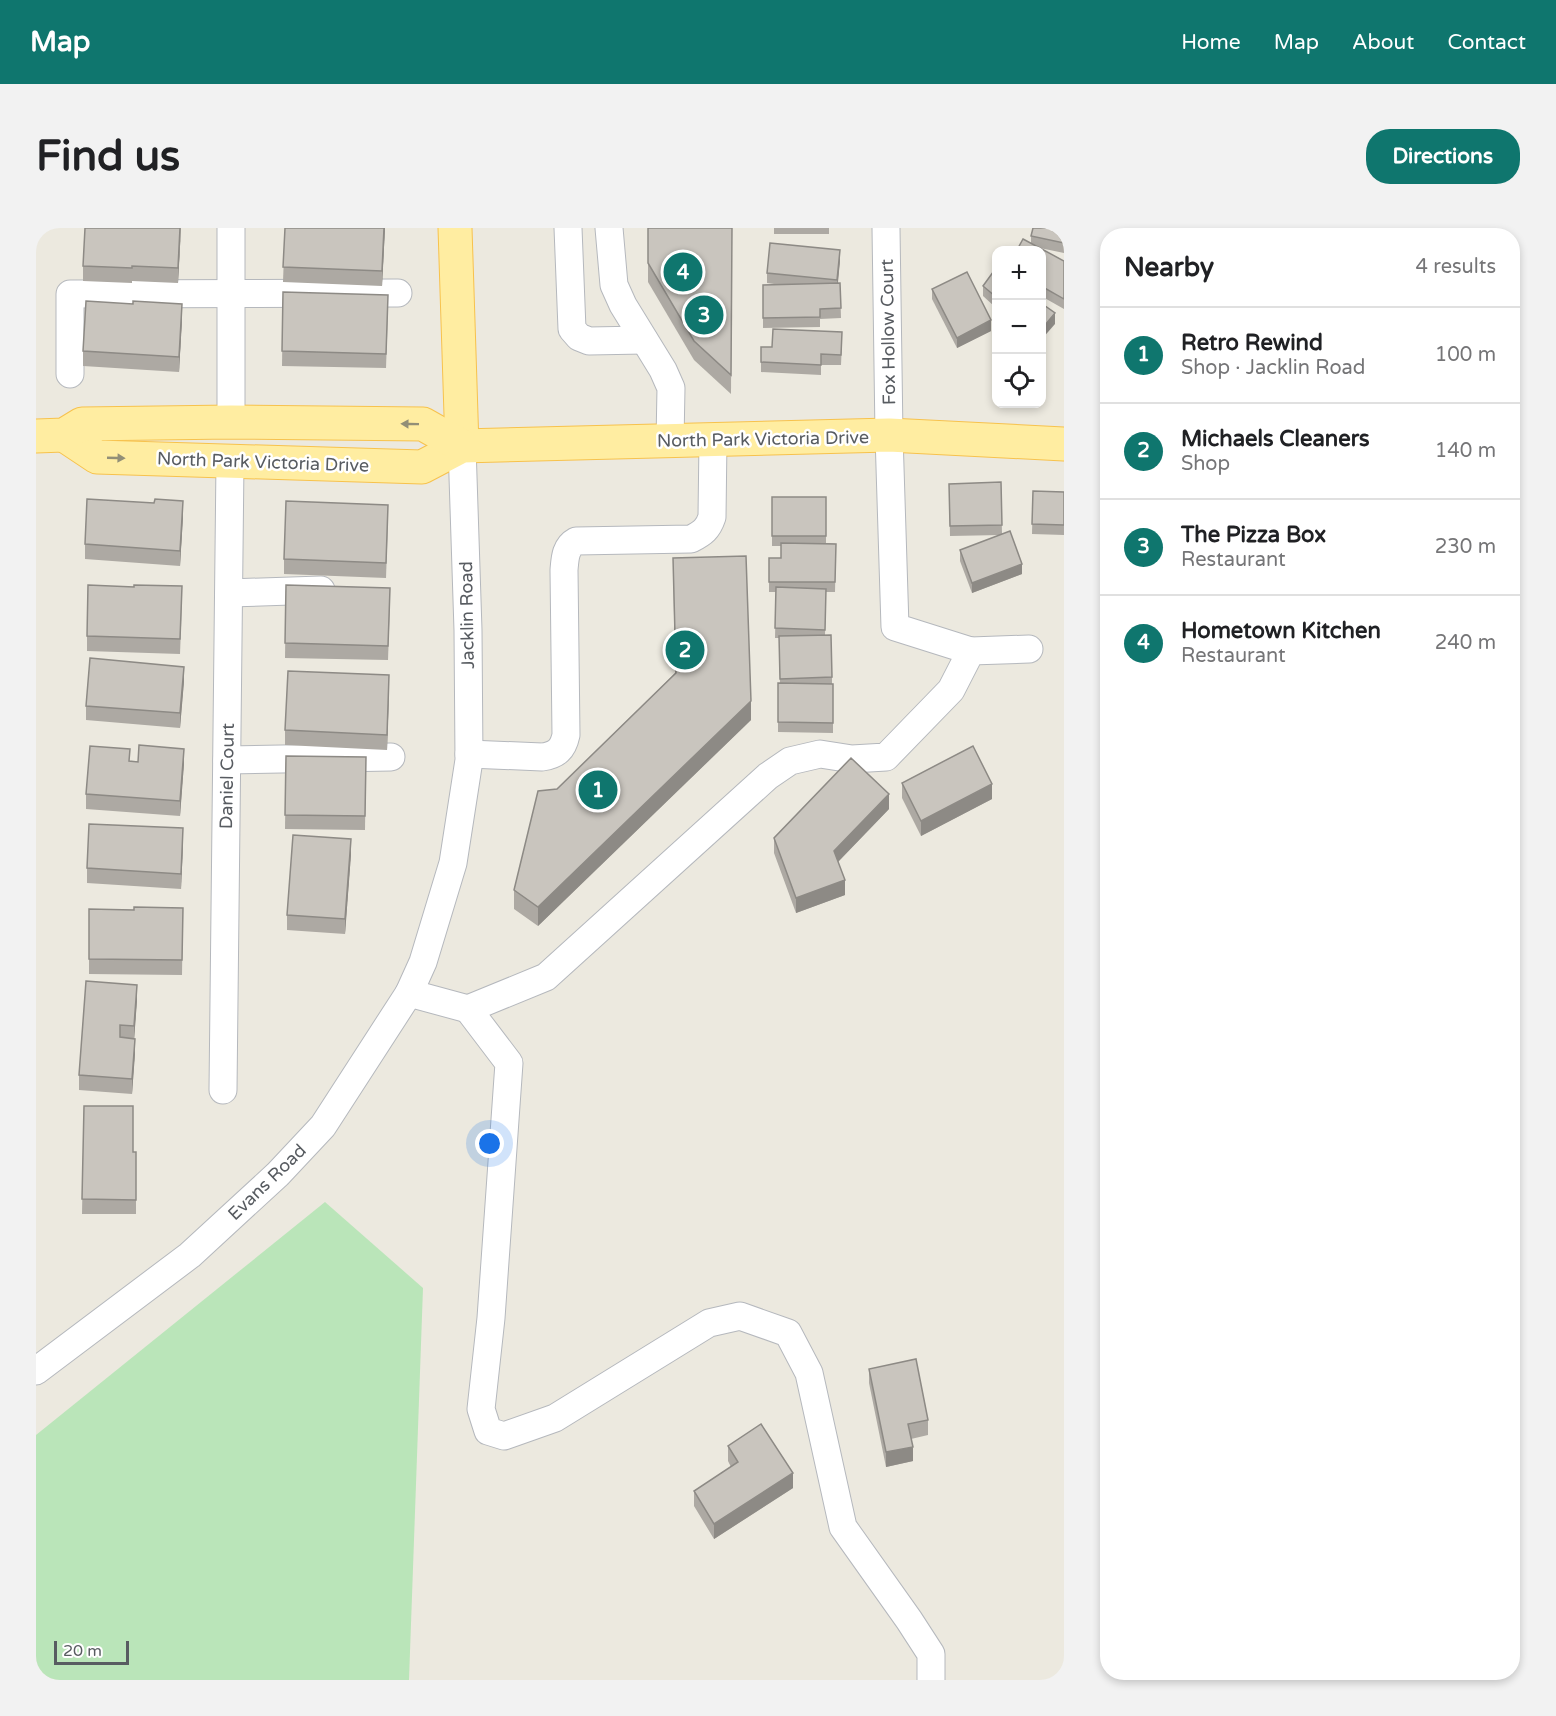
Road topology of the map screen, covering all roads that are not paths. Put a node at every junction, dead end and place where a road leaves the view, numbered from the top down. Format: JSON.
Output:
{"nodes":[{"id":1,"x":231,"y":228,"type":"edge"},
{"id":2,"x":455,"y":228,"type":"edge"},
{"id":3,"x":568,"y":228,"type":"edge"},
{"id":4,"x":609,"y":228,"type":"edge"},
{"id":5,"x":886,"y":228,"type":"edge"},
{"id":6,"x":398,"y":293,"type":"dead end"},
{"id":7,"x":231,"y":295,"type":"junction"},
{"id":8,"x":644,"y":340,"type":"junction"},
{"id":9,"x":70,"y":374,"type":"dead end"},
{"id":10,"x":231,"y":422,"type":"junction"},
{"id":11,"x":889,"y":435,"type":"junction"},
{"id":12,"x":50,"y":436,"type":"edge"},
{"id":13,"x":713,"y":440,"type":"junction"},
{"id":14,"x":670,"y":441,"type":"junction"},
{"id":15,"x":1064,"y":444,"type":"edge"},
{"id":16,"x":462,"y":446,"type":"junction"},
{"id":17,"x":230,"y":462,"type":"junction"},
{"id":18,"x":348,"y":590,"type":"edge"},
{"id":19,"x":230,"y":593,"type":"junction"},
{"id":20,"x":1029,"y":649,"type":"dead end"},
{"id":21,"x":971,"y":651,"type":"junction"},
{"id":22,"x":469,"y":754,"type":"junction"},
{"id":23,"x":391,"y":757,"type":"dead end"},
{"id":24,"x":227,"y":760,"type":"junction"},
{"id":25,"x":410,"y":993,"type":"junction"},
{"id":26,"x":468,"y":1010,"type":"junction"},
{"id":27,"x":223,"y":1090,"type":"dead end"},
{"id":28,"x":36,"y":1371,"type":"edge"},
{"id":29,"x":931,"y":1680,"type":"edge"}],
"edges":[{"from":1,"to":7,"type":"street"},
{"from":2,"to":16,"type":"main road","name":"Jacklin Road"},
{"from":3,"to":8,"type":"street"},
{"from":4,"to":8,"type":"street"},
{"from":5,"to":11,"type":"street","name":"Fox Hollow Court"},
{"from":6,"to":7,"type":"street"},
{"from":7,"to":9,"type":"street"},
{"from":7,"to":10,"type":"street"},
{"from":8,"to":14,"type":"street"},
{"from":10,"to":12,"type":"main road","name":"North Park Victoria Drive"},
{"from":16,"to":10,"type":"main road","name":"North Park Victoria Drive","one_way":true},
{"from":11,"to":13,"type":"main road","name":"North Park Victoria Drive"},
{"from":11,"to":15,"type":"main road","name":"North Park Victoria Drive"},
{"from":11,"to":21,"type":"street","name":"Fox Hollow Court"},
{"from":12,"to":17,"type":"main road","name":"North Park Victoria Drive","one_way":true},
{"from":13,"to":14,"type":"main road","name":"North Park Victoria Drive"},
{"from":13,"to":22,"type":"street"},
{"from":14,"to":16,"type":"main road","name":"North Park Victoria Drive"},
{"from":16,"to":17,"type":"main road","name":"North Park Victoria Drive"},
{"from":16,"to":22,"type":"street","name":"Jacklin Road"},
{"from":17,"to":19,"type":"street","name":"Daniel Court"},
{"from":18,"to":19,"type":"street"},
{"from":19,"to":24,"type":"street","name":"Daniel Court"},
{"from":20,"to":21,"type":"street"},
{"from":21,"to":26,"type":"street"},
{"from":22,"to":25,"type":"street","name":"Jacklin Road"},
{"from":23,"to":24,"type":"street"},
{"from":24,"to":27,"type":"street","name":"Daniel Court"},
{"from":25,"to":26,"type":"street"},
{"from":25,"to":28,"type":"street","name":"Evans Road"},
{"from":26,"to":29,"type":"street"}]}
